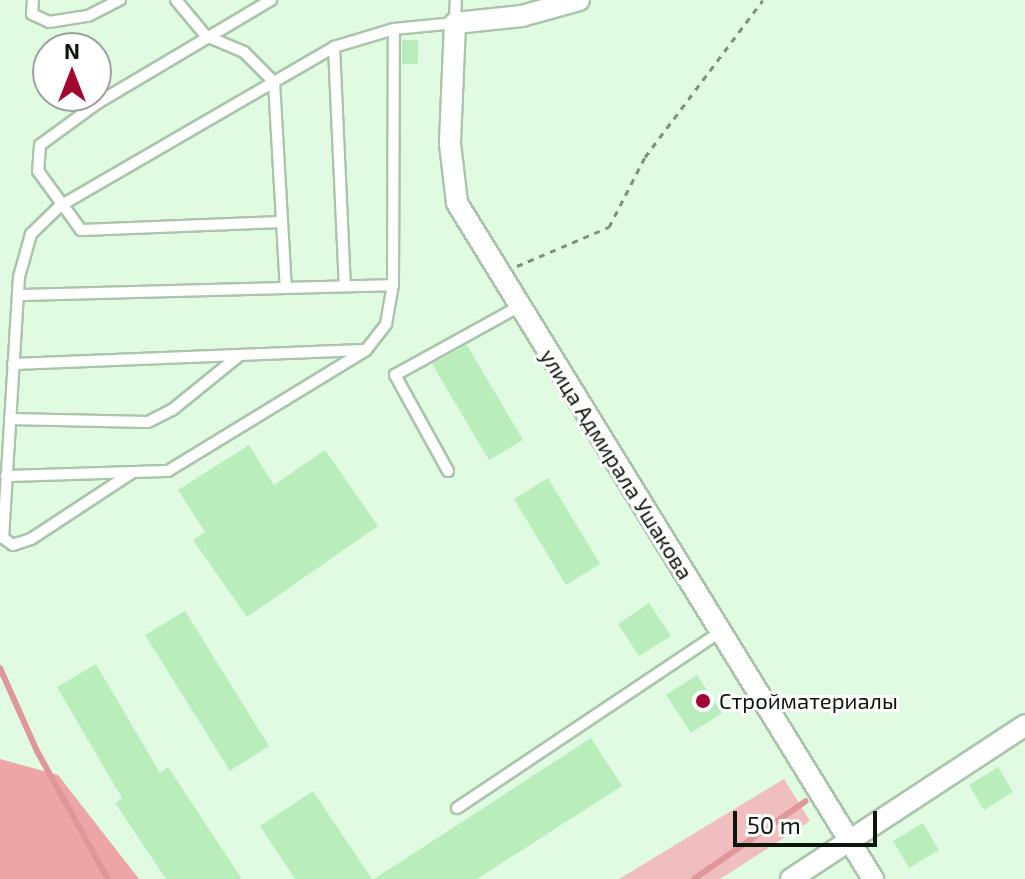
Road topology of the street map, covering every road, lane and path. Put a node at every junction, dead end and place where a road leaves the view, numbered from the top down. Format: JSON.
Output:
{"nodes":[{"id":1,"x":33,"y":0,"type":"edge"},
{"id":2,"x":89,"y":0,"type":"edge"},
{"id":3,"x":120,"y":0,"type":"edge"},
{"id":4,"x":176,"y":0,"type":"edge"},
{"id":5,"x":271,"y":0,"type":"edge"},
{"id":6,"x":456,"y":0,"type":"edge"},
{"id":7,"x":579,"y":0,"type":"edge"},
{"id":8,"x":763,"y":0,"type":"edge"},
{"id":9,"x":88,"y":16,"type":"junction"},
{"id":10,"x":455,"y":23,"type":"junction"},
{"id":11,"x":394,"y":29,"type":"junction"},
{"id":12,"x":206,"y":36,"type":"junction"},
{"id":13,"x":334,"y":47,"type":"junction"},
{"id":14,"x":274,"y":82,"type":"junction"},
{"id":15,"x":60,"y":206,"type":"junction"},
{"id":16,"x":282,"y":222,"type":"junction"},
{"id":17,"x":501,"y":276,"type":"junction"},
{"id":18,"x":393,"y":285,"type":"junction"},
{"id":19,"x":345,"y":286,"type":"junction"},
{"id":20,"x":286,"y":288,"type":"junction"},
{"id":21,"x":18,"y":295,"type":"junction"},
{"id":22,"x":520,"y":306,"type":"junction"},
{"id":23,"x":366,"y":350,"type":"junction"},
{"id":24,"x":240,"y":355,"type":"junction"},
{"id":25,"x":13,"y":364,"type":"junction"},
{"id":26,"x":10,"y":419,"type":"junction"},
{"id":27,"x":448,"y":471,"type":"dead end"},
{"id":28,"x":133,"y":472,"type":"junction"},
{"id":29,"x":6,"y":476,"type":"junction"},
{"id":30,"x":721,"y":631,"type":"junction"},
{"id":31,"x":1025,"y":725,"type":"edge"},
{"id":32,"x":457,"y":808,"type":"dead end"},
{"id":33,"x":851,"y":843,"type":"junction"},
{"id":34,"x":791,"y":879,"type":"edge"},
{"id":35,"x":873,"y":879,"type":"edge"}],
"edges":[{"from":1,"to":9,"type":"lane"},
{"from":2,"to":9,"type":"lane"},
{"from":3,"to":9,"type":"lane"},
{"from":4,"to":12,"type":"lane"},
{"from":5,"to":12,"type":"lane"},
{"from":6,"to":10,"type":"lane"},
{"from":7,"to":10,"type":"street"},
{"from":8,"to":17,"type":"path"},
{"from":10,"to":11,"type":"lane"},
{"from":10,"to":17,"type":"street","name":"улица Адмирала Ушакова"},
{"from":11,"to":13,"type":"lane"},
{"from":11,"to":18,"type":"lane"},
{"from":12,"to":14,"type":"lane"},
{"from":12,"to":15,"type":"lane"},
{"from":13,"to":14,"type":"lane"},
{"from":13,"to":19,"type":"lane"},
{"from":14,"to":15,"type":"lane"},
{"from":14,"to":16,"type":"lane"},
{"from":15,"to":16,"type":"lane"},
{"from":15,"to":21,"type":"lane"},
{"from":16,"to":20,"type":"lane"},
{"from":17,"to":22,"type":"street","name":"улица Адмирала Ушакова"},
{"from":18,"to":19,"type":"lane"},
{"from":18,"to":23,"type":"lane"},
{"from":19,"to":20,"type":"lane"},
{"from":20,"to":21,"type":"lane"},
{"from":21,"to":25,"type":"lane"},
{"from":22,"to":27,"type":"lane"},
{"from":22,"to":30,"type":"street","name":"улица Адмирала Ушакова"},
{"from":23,"to":24,"type":"lane"},
{"from":23,"to":28,"type":"lane"},
{"from":24,"to":25,"type":"lane"},
{"from":24,"to":26,"type":"lane"},
{"from":25,"to":26,"type":"lane"},
{"from":26,"to":29,"type":"lane"},
{"from":28,"to":29,"type":"lane"},
{"from":28,"to":29,"type":"lane"},
{"from":30,"to":32,"type":"lane"},
{"from":30,"to":33,"type":"street","name":"улица Адмирала Ушакова"},
{"from":31,"to":33,"type":"street"},
{"from":33,"to":34,"type":"street"},
{"from":33,"to":35,"type":"street","name":"улица Адмирала Ушакова"}]}
